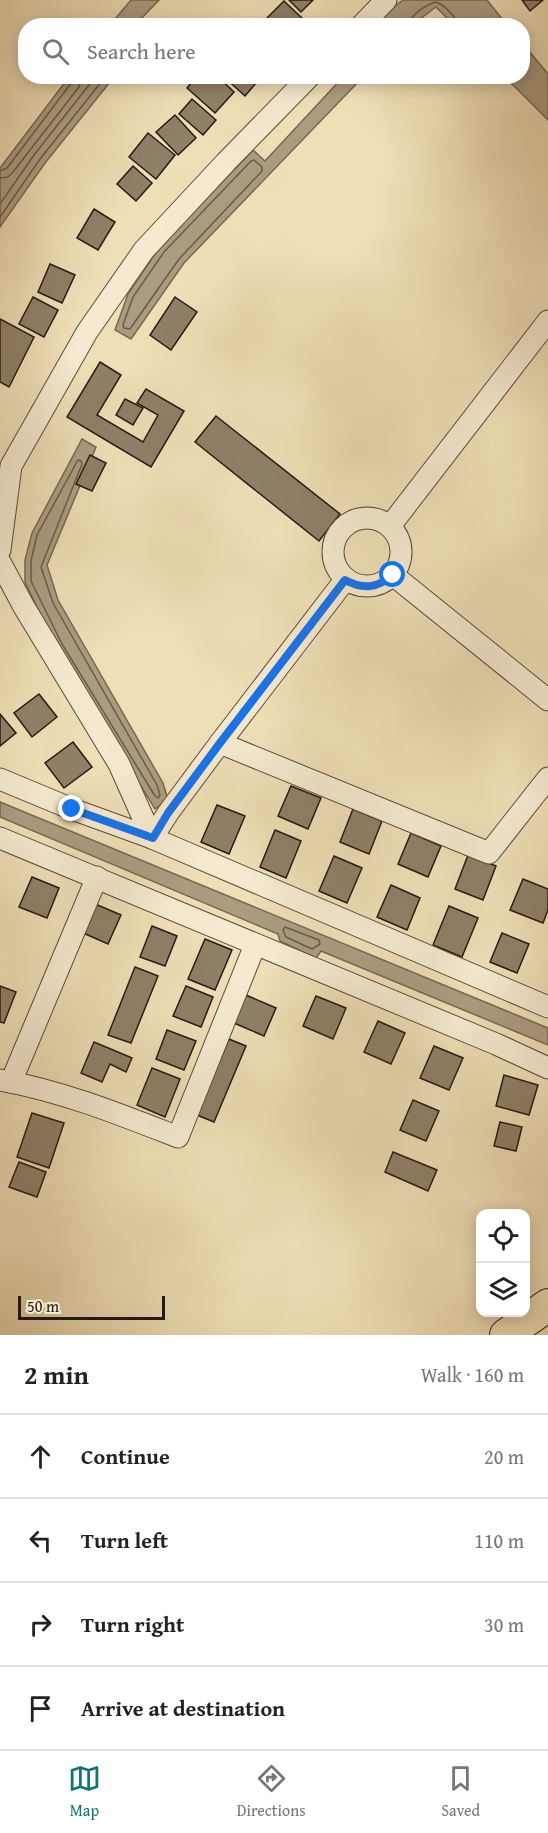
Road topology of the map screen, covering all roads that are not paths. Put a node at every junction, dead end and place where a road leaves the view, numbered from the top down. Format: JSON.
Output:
{"nodes":[{"id":1,"x":386,"y":0,"type":"edge"},
{"id":2,"x":369,"y":18,"type":"edge"},
{"id":3,"x":302,"y":84,"type":"edge"},
{"id":4,"x":548,"y":321,"type":"edge"},
{"id":5,"x":390,"y":526,"type":"junction"},
{"id":6,"x":0,"y":550,"type":"edge"},
{"id":7,"x":0,"y":562,"type":"edge"},
{"id":8,"x":393,"y":575,"type":"junction"},
{"id":9,"x":345,"y":580,"type":"junction"},
{"id":10,"x":548,"y":700,"type":"edge"},
{"id":11,"x":220,"y":743,"type":"junction"},
{"id":12,"x":548,"y":778,"type":"edge"},
{"id":13,"x":0,"y":779,"type":"edge"},
{"id":14,"x":0,"y":838,"type":"edge"},
{"id":15,"x":153,"y":838,"type":"junction"},
{"id":16,"x":97,"y":877,"type":"junction"},
{"id":17,"x":255,"y":945,"type":"junction"},
{"id":18,"x":548,"y":1007,"type":"edge"},
{"id":19,"x":548,"y":1068,"type":"edge"},
{"id":20,"x":6,"y":1081,"type":"edge"},
{"id":21,"x":548,"y":1305,"type":"edge"},
{"id":22,"x":506,"y":1335,"type":"edge"}],
"edges":[{"from":1,"to":2,"type":"street"},
{"from":3,"to":6,"type":"street"},
{"from":4,"to":5,"type":"street"},
{"from":5,"to":8,"type":"street"},
{"from":5,"to":9,"type":"street"},
{"from":7,"to":15,"type":"street"},
{"from":8,"to":9,"type":"street"},
{"from":8,"to":10,"type":"street"},
{"from":9,"to":11,"type":"street"},
{"from":11,"to":12,"type":"street"},
{"from":11,"to":15,"type":"street"},
{"from":13,"to":15,"type":"street"},
{"from":14,"to":16,"type":"street"},
{"from":15,"to":18,"type":"street"},
{"from":16,"to":17,"type":"street"},
{"from":16,"to":20,"type":"street"},
{"from":17,"to":19,"type":"street"},
{"from":17,"to":20,"type":"street"},
{"from":21,"to":22,"type":"highway"}]}
